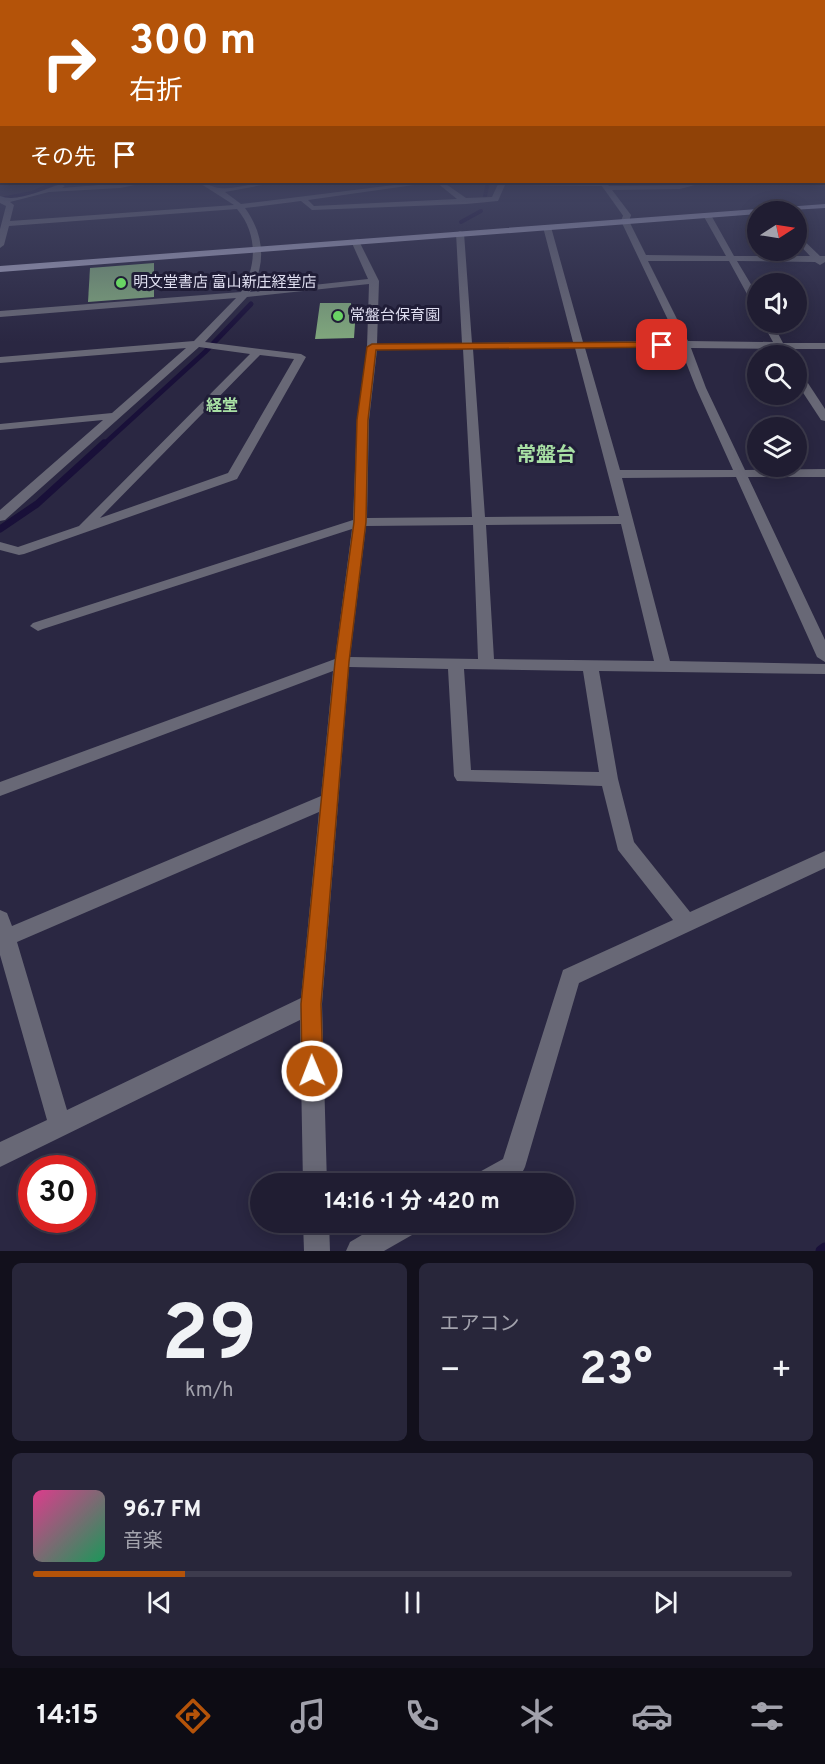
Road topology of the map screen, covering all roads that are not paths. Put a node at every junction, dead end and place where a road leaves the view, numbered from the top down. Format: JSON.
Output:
{"nodes":[{"id":1,"x":5,"y":224,"type":"edge"},
{"id":2,"x":251,"y":224,"type":"edge"},
{"id":3,"x":542,"y":224,"type":"edge"},
{"id":4,"x":570,"y":224,"type":"edge"},
{"id":5,"x":629,"y":224,"type":"edge"},
{"id":6,"x":712,"y":224,"type":"edge"},
{"id":7,"x":547,"y":227,"type":"junction"},
{"id":8,"x":460,"y":233,"type":"junction"},
{"id":9,"x":355,"y":241,"type":"junction"},
{"id":10,"x":0,"y":245,"type":"edge"},
{"id":11,"x":257,"y":246,"type":"junction"},
{"id":12,"x":807,"y":246,"type":"edge"},
{"id":13,"x":644,"y":258,"type":"junction"},
{"id":14,"x":731,"y":258,"type":"junction"},
{"id":15,"x":821,"y":259,"type":"edge"},
{"id":16,"x":0,"y":262,"type":"edge"},
{"id":17,"x":825,"y":268,"type":"edge"},
{"id":18,"x":0,"y":269,"type":"edge"},
{"id":19,"x":375,"y":280,"type":"junction"},
{"id":20,"x":747,"y":286,"type":"edge"},
{"id":21,"x":244,"y":295,"type":"junction"},
{"id":22,"x":0,"y":314,"type":"edge"},
{"id":23,"x":197,"y":344,"type":"junction"},
{"id":24,"x":467,"y":345,"type":"junction"},
{"id":25,"x":579,"y":345,"type":"junction"},
{"id":26,"x":685,"y":346,"type":"junction"},
{"id":27,"x":747,"y":346,"type":"edge"},
{"id":28,"x":807,"y":346,"type":"edge"},
{"id":29,"x":825,"y":346,"type":"edge"},
{"id":30,"x":372,"y":347,"type":"junction"},
{"id":31,"x":258,"y":351,"type":"junction"},
{"id":32,"x":0,"y":360,"type":"edge"},
{"id":33,"x":807,"y":390,"type":"edge"},
{"id":34,"x":113,"y":416,"type":"junction"},
{"id":35,"x":825,"y":418,"type":"edge"},
{"id":36,"x":0,"y":427,"type":"edge"},
{"id":37,"x":741,"y":473,"type":"junction"},
{"id":38,"x":825,"y":473,"type":"edge"},
{"id":39,"x":614,"y":474,"type":"junction"},
{"id":40,"x":0,"y":518,"type":"edge"},
{"id":41,"x":627,"y":520,"type":"junction"},
{"id":42,"x":360,"y":522,"type":"junction"},
{"id":43,"x":479,"y":522,"type":"junction"},
{"id":44,"x":81,"y":529,"type":"junction"},
{"id":45,"x":0,"y":546,"type":"edge"},
{"id":46,"x":38,"y":626,"type":"dead end"},
{"id":47,"x":825,"y":657,"type":"edge"},
{"id":48,"x":342,"y":662,"type":"junction"},
{"id":49,"x":456,"y":664,"type":"junction"},
{"id":50,"x":486,"y":664,"type":"junction"},
{"id":51,"x":590,"y":666,"type":"junction"},
{"id":52,"x":663,"y":666,"type":"junction"},
{"id":53,"x":825,"y":669,"type":"edge"},
{"id":54,"x":609,"y":779,"type":"junction"},
{"id":55,"x":0,"y":789,"type":"edge"},
{"id":56,"x":328,"y":801,"type":"junction"},
{"id":57,"x":825,"y":859,"type":"edge"},
{"id":58,"x":686,"y":922,"type":"junction"},
{"id":59,"x":2,"y":932,"type":"edge"},
{"id":60,"x":311,"y":1004,"type":"junction"},
{"id":61,"x":60,"y":1126,"type":"junction"},
{"id":62,"x":0,"y":1155,"type":"edge"},
{"id":63,"x":315,"y":1173,"type":"edge"},
{"id":64,"x":502,"y":1173,"type":"edge"},
{"id":65,"x":316,"y":1233,"type":"edge"},
{"id":66,"x":391,"y":1233,"type":"edge"},
{"id":67,"x":317,"y":1251,"type":"edge"},
{"id":68,"x":359,"y":1251,"type":"edge"}],
"edges":[{"from":1,"to":10,"type":"street"},
{"from":2,"to":11,"type":"street"},
{"from":3,"to":11,"type":"main road"},
{"from":4,"to":7,"type":"main road"},
{"from":5,"to":13,"type":"street"},
{"from":6,"to":14,"type":"street"},
{"from":7,"to":8,"type":"main road"},
{"from":7,"to":25,"type":"street"},
{"from":8,"to":9,"type":"main road"},
{"from":8,"to":24,"type":"street"},
{"from":9,"to":11,"type":"main road"},
{"from":9,"to":19,"type":"street"},
{"from":11,"to":16,"type":"main road"},
{"from":11,"to":18,"type":"main road"},
{"from":11,"to":21,"type":"street"},
{"from":12,"to":15,"type":"street"},
{"from":13,"to":14,"type":"street"},
{"from":13,"to":26,"type":"street"},
{"from":14,"to":15,"type":"street"},
{"from":14,"to":20,"type":"street"},
{"from":15,"to":17,"type":"street"},
{"from":19,"to":21,"type":"street"},
{"from":19,"to":30,"type":"street"},
{"from":21,"to":22,"type":"street"},
{"from":21,"to":23,"type":"street"},
{"from":23,"to":31,"type":"street"},
{"from":23,"to":32,"type":"street"},
{"from":23,"to":34,"type":"street"},
{"from":24,"to":25,"type":"street"},
{"from":24,"to":30,"type":"street"},
{"from":24,"to":43,"type":"street"},
{"from":25,"to":26,"type":"street"},
{"from":25,"to":39,"type":"street"},
{"from":26,"to":27,"type":"street"},
{"from":26,"to":37,"type":"street"},
{"from":28,"to":29,"type":"street"},
{"from":30,"to":42,"type":"street"},
{"from":31,"to":44,"type":"street"},
{"from":31,"to":44,"type":"street"},
{"from":33,"to":35,"type":"street"},
{"from":34,"to":36,"type":"street"},
{"from":34,"to":40,"type":"street"},
{"from":37,"to":38,"type":"street"},
{"from":37,"to":39,"type":"street"},
{"from":37,"to":47,"type":"street"},
{"from":39,"to":41,"type":"street"},
{"from":41,"to":43,"type":"street"},
{"from":41,"to":52,"type":"street"},
{"from":42,"to":43,"type":"street"},
{"from":42,"to":46,"type":"street"},
{"from":42,"to":48,"type":"street"},
{"from":43,"to":50,"type":"street"},
{"from":44,"to":45,"type":"street"},
{"from":48,"to":49,"type":"street"},
{"from":48,"to":55,"type":"street"},
{"from":48,"to":56,"type":"street"},
{"from":49,"to":50,"type":"street"},
{"from":49,"to":54,"type":"street"},
{"from":50,"to":51,"type":"street"},
{"from":51,"to":52,"type":"street"},
{"from":51,"to":54,"type":"street"},
{"from":52,"to":53,"type":"street"},
{"from":54,"to":58,"type":"street"},
{"from":56,"to":59,"type":"street"},
{"from":56,"to":60,"type":"street"},
{"from":57,"to":58,"type":"street"},
{"from":58,"to":64,"type":"street"},
{"from":59,"to":61,"type":"street"},
{"from":60,"to":61,"type":"street"},
{"from":60,"to":63,"type":"street"},
{"from":61,"to":62,"type":"street"},
{"from":65,"to":67,"type":"street"},
{"from":66,"to":68,"type":"street"}]}
